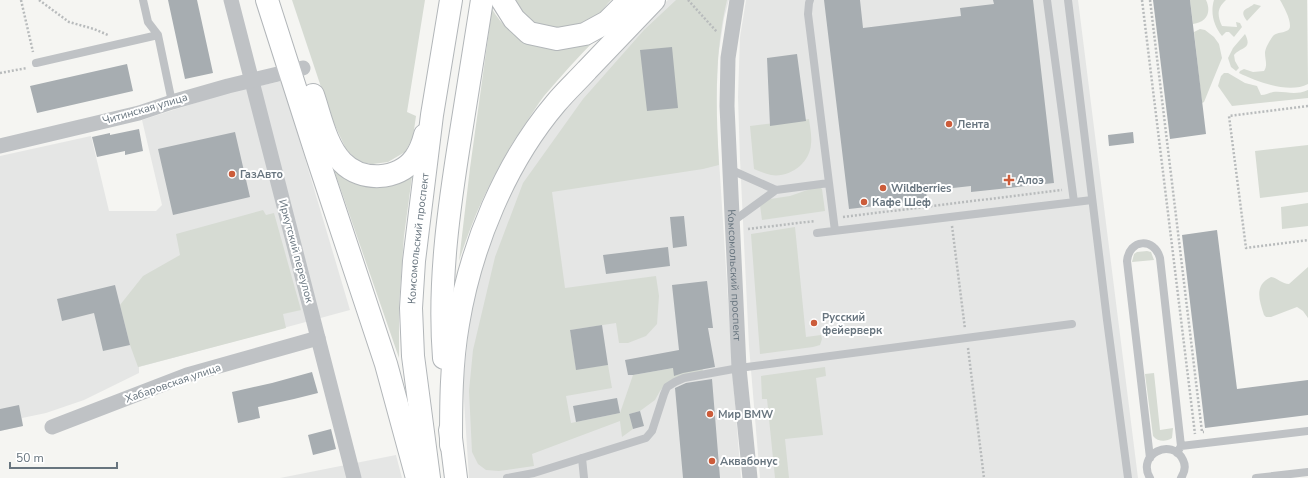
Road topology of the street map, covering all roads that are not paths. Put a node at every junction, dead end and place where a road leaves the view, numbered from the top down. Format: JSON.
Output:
{"nodes":[{"id":1,"x":143,"y":0,"type":"edge"},
{"id":2,"x":231,"y":0,"type":"edge"},
{"id":3,"x":267,"y":0,"type":"edge"},
{"id":4,"x":283,"y":0,"type":"edge"},
{"id":5,"x":450,"y":0,"type":"edge"},
{"id":6,"x":482,"y":0,"type":"edge"},
{"id":7,"x":502,"y":0,"type":"edge"},
{"id":8,"x":629,"y":0,"type":"edge"},
{"id":9,"x":654,"y":0,"type":"edge"},
{"id":10,"x":737,"y":0,"type":"edge"},
{"id":11,"x":810,"y":0,"type":"edge"},
{"id":12,"x":1047,"y":0,"type":"edge"},
{"id":13,"x":1068,"y":0,"type":"edge"},
{"id":14,"x":158,"y":35,"type":"junction"},
{"id":15,"x":36,"y":63,"type":"road end"},
{"id":16,"x":296,"y":69,"type":"junction"},
{"id":17,"x":251,"y":80,"type":"junction"},
{"id":18,"x":172,"y":102,"type":"junction"},
{"id":19,"x":432,"y":115,"type":"junction"},
{"id":20,"x":0,"y":146,"type":"edge"},
{"id":21,"x":729,"y":170,"type":"junction"},
{"id":22,"x":829,"y":183,"type":"junction"},
{"id":23,"x":776,"y":190,"type":"junction"},
{"id":24,"x":1092,"y":200,"type":"junction"},
{"id":25,"x":1074,"y":202,"type":"junction"},
{"id":26,"x":732,"y":222,"type":"junction"},
{"id":27,"x":835,"y":231,"type":"junction"},
{"id":28,"x":817,"y":233,"type":"dead end"},
{"id":29,"x":1072,"y":324,"type":"dead end"},
{"id":30,"x":318,"y":338,"type":"junction"},
{"id":31,"x":739,"y":368,"type":"junction"},
{"id":32,"x":52,"y":427,"type":"dead end"},
{"id":33,"x":1308,"y":431,"type":"edge"},
{"id":34,"x":451,"y":445,"type":"junction"},
{"id":35,"x":1179,"y":449,"type":"junction"},
{"id":36,"x":582,"y":458,"type":"junction"},
{"id":37,"x":1150,"y":458,"type":"junction"},
{"id":38,"x":1308,"y":472,"type":"edge"},
{"id":39,"x":354,"y":478,"type":"edge"},
{"id":40,"x":417,"y":478,"type":"edge"},
{"id":41,"x":429,"y":478,"type":"edge"},
{"id":42,"x":456,"y":478,"type":"edge"},
{"id":43,"x":506,"y":478,"type":"edge"},
{"id":44,"x":584,"y":478,"type":"edge"},
{"id":45,"x":750,"y":478,"type":"edge"},
{"id":46,"x":1128,"y":478,"type":"edge"},
{"id":47,"x":1150,"y":478,"type":"edge"},
{"id":48,"x":1181,"y":478,"type":"edge"},
{"id":49,"x":1256,"y":478,"type":"edge"}],
"edges":[{"from":1,"to":14,"type":"lane"},
{"from":2,"to":17,"type":"street","name":"Иркутский переулок"},
{"from":3,"to":16,"type":"main road"},
{"from":4,"to":16,"type":"main road"},
{"from":5,"to":19,"type":"main road","name":"Комсомольский проспект"},
{"from":6,"to":34,"type":"main road"},
{"from":7,"to":8,"type":"main road"},
{"from":9,"to":34,"type":"main road"},
{"from":10,"to":21,"type":"street","name":"Комсомольский проспект"},
{"from":11,"to":22,"type":"lane"},
{"from":12,"to":25,"type":"lane"},
{"from":13,"to":24,"type":"lane"},
{"from":14,"to":15,"type":"lane"},
{"from":14,"to":18,"type":"lane"},
{"from":16,"to":17,"type":"street","name":"Читинская улица"},
{"from":16,"to":19,"type":"main road"},
{"from":16,"to":40,"type":"main road"},
{"from":17,"to":18,"type":"street","name":"Читинская улица"},
{"from":17,"to":30,"type":"street","name":"Иркутский переулок"},
{"from":18,"to":20,"type":"street","name":"Читинская улица"},
{"from":19,"to":41,"type":"main road","name":"Комсомольский проспект"},
{"from":21,"to":23,"type":"lane"},
{"from":21,"to":26,"type":"street","name":"Комсомольский проспект"},
{"from":22,"to":23,"type":"lane"},
{"from":22,"to":27,"type":"lane"},
{"from":23,"to":26,"type":"lane"},
{"from":24,"to":25,"type":"lane"},
{"from":24,"to":46,"type":"lane"},
{"from":25,"to":27,"type":"lane"},
{"from":26,"to":31,"type":"street","name":"Комсомольский проспект"},
{"from":27,"to":28,"type":"lane"},
{"from":29,"to":31,"type":"lane"},
{"from":30,"to":32,"type":"street","name":"Хабаровская улица"},
{"from":30,"to":39,"type":"street","name":"Иркутский переулок"},
{"from":31,"to":36,"type":"lane"},
{"from":31,"to":45,"type":"street","name":"Комсомольский проспект"},
{"from":33,"to":35,"type":"lane"},
{"from":34,"to":42,"type":"main road"},
{"from":35,"to":37,"type":"lane"},
{"from":35,"to":37,"type":"lane"},
{"from":35,"to":48,"type":"lane"},
{"from":36,"to":43,"type":"lane"},
{"from":36,"to":44,"type":"lane"},
{"from":37,"to":47,"type":"lane"},
{"from":38,"to":49,"type":"lane"}]}
